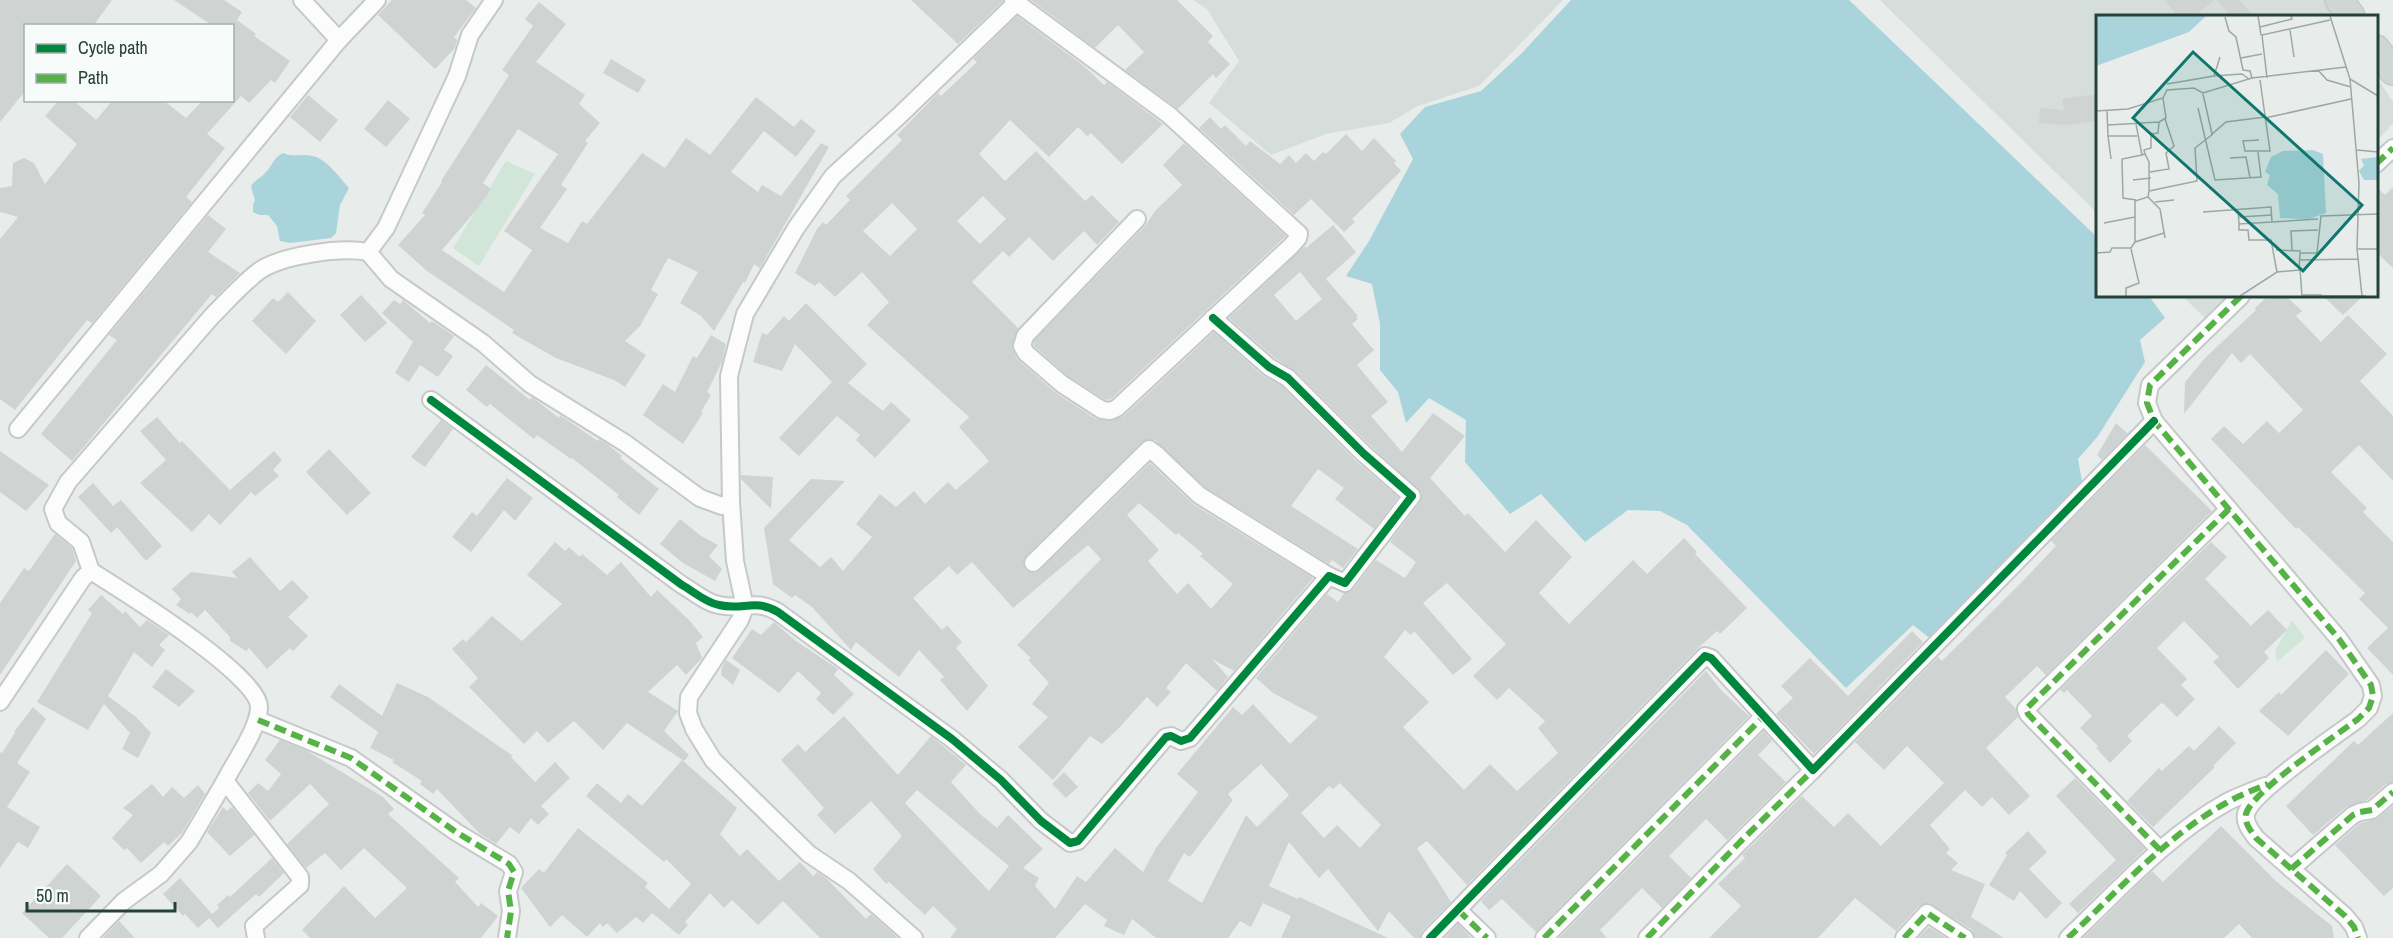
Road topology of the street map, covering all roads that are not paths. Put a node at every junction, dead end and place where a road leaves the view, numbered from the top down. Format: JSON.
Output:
{"nodes":[{"id":1,"x":302,"y":0,"type":"edge"},
{"id":2,"x":377,"y":0,"type":"edge"},
{"id":3,"x":494,"y":0,"type":"edge"},
{"id":4,"x":2339,"y":0,"type":"edge"},
{"id":5,"x":1022,"y":3,"type":"edge"},
{"id":6,"x":2350,"y":15,"type":"edge"},
{"id":7,"x":339,"y":40,"type":"junction"},
{"id":8,"x":2378,"y":52,"type":"edge"},
{"id":9,"x":2393,"y":71,"type":"edge"},
{"id":10,"x":2393,"y":148,"type":"edge"},
{"id":11,"x":2378,"y":162,"type":"edge"},
{"id":12,"x":1137,"y":219,"type":"dead end"},
{"id":13,"x":368,"y":252,"type":"junction"},
{"id":14,"x":2240,"y":297,"type":"edge"},
{"id":15,"x":1213,"y":318,"type":"junction"},
{"id":16,"x":431,"y":400,"type":"dead end"},
{"id":17,"x":2154,"y":422,"type":"junction"},
{"id":18,"x":18,"y":429,"type":"dead end"},
{"id":19,"x":731,"y":502,"type":"junction"},
{"id":20,"x":2229,"y":509,"type":"junction"},
{"id":21,"x":1034,"y":562,"type":"dead end"},
{"id":22,"x":91,"y":571,"type":"junction"},
{"id":23,"x":1329,"y":576,"type":"junction"},
{"id":24,"x":745,"y":607,"type":"junction"},
{"id":25,"x":0,"y":702,"type":"edge"},
{"id":26,"x":1763,"y":717,"type":"junction"},
{"id":27,"x":258,"y":720,"type":"junction"},
{"id":28,"x":1813,"y":770,"type":"junction"},
{"id":29,"x":225,"y":781,"type":"junction"},
{"id":30,"x":2276,"y":781,"type":"junction"},
{"id":31,"x":2393,"y":792,"type":"edge"},
{"id":32,"x":2160,"y":850,"type":"junction"},
{"id":33,"x":2291,"y":869,"type":"junction"},
{"id":34,"x":1458,"y":910,"type":"junction"},
{"id":35,"x":88,"y":938,"type":"edge"},
{"id":36,"x":256,"y":938,"type":"edge"},
{"id":37,"x":507,"y":938,"type":"edge"},
{"id":38,"x":914,"y":938,"type":"edge"},
{"id":39,"x":1430,"y":938,"type":"edge"},
{"id":40,"x":1487,"y":938,"type":"edge"},
{"id":41,"x":1544,"y":938,"type":"edge"},
{"id":42,"x":1647,"y":938,"type":"edge"},
{"id":43,"x":1904,"y":938,"type":"edge"},
{"id":44,"x":1965,"y":938,"type":"edge"},
{"id":45,"x":2068,"y":938,"type":"edge"},
{"id":46,"x":2358,"y":938,"type":"edge"}],
"edges":[{"from":1,"to":7,"type":"street"},
{"from":2,"to":7,"type":"street"},
{"from":3,"to":13,"type":"street"},
{"from":4,"to":6,"type":"main road"},
{"from":5,"to":15,"type":"street"},
{"from":5,"to":19,"type":"street"},
{"from":7,"to":18,"type":"street"},
{"from":8,"to":9,"type":"main road"},
{"from":10,"to":11,"type":"street"},
{"from":12,"to":15,"type":"street"},
{"from":13,"to":19,"type":"street"},
{"from":13,"to":22,"type":"street"},
{"from":14,"to":17,"type":"street"},
{"from":15,"to":23,"type":"street"},
{"from":16,"to":24,"type":"street"},
{"from":17,"to":20,"type":"street"},
{"from":17,"to":28,"type":"street"},
{"from":19,"to":24,"type":"street"},
{"from":20,"to":30,"type":"street"},
{"from":20,"to":32,"type":"street"},
{"from":21,"to":23,"type":"street"},
{"from":22,"to":25,"type":"street"},
{"from":22,"to":27,"type":"street"},
{"from":23,"to":24,"type":"street"},
{"from":24,"to":38,"type":"street"},
{"from":26,"to":28,"type":"street"},
{"from":26,"to":34,"type":"street"},
{"from":26,"to":41,"type":"street"},
{"from":27,"to":29,"type":"street"},
{"from":27,"to":37,"type":"street"},
{"from":28,"to":42,"type":"street"},
{"from":29,"to":35,"type":"street"},
{"from":29,"to":36,"type":"street"},
{"from":30,"to":32,"type":"street"},
{"from":30,"to":33,"type":"street"},
{"from":31,"to":33,"type":"street"},
{"from":32,"to":45,"type":"street"},
{"from":33,"to":46,"type":"street"},
{"from":34,"to":39,"type":"street"},
{"from":34,"to":40,"type":"street"},
{"from":43,"to":44,"type":"street"}]}
